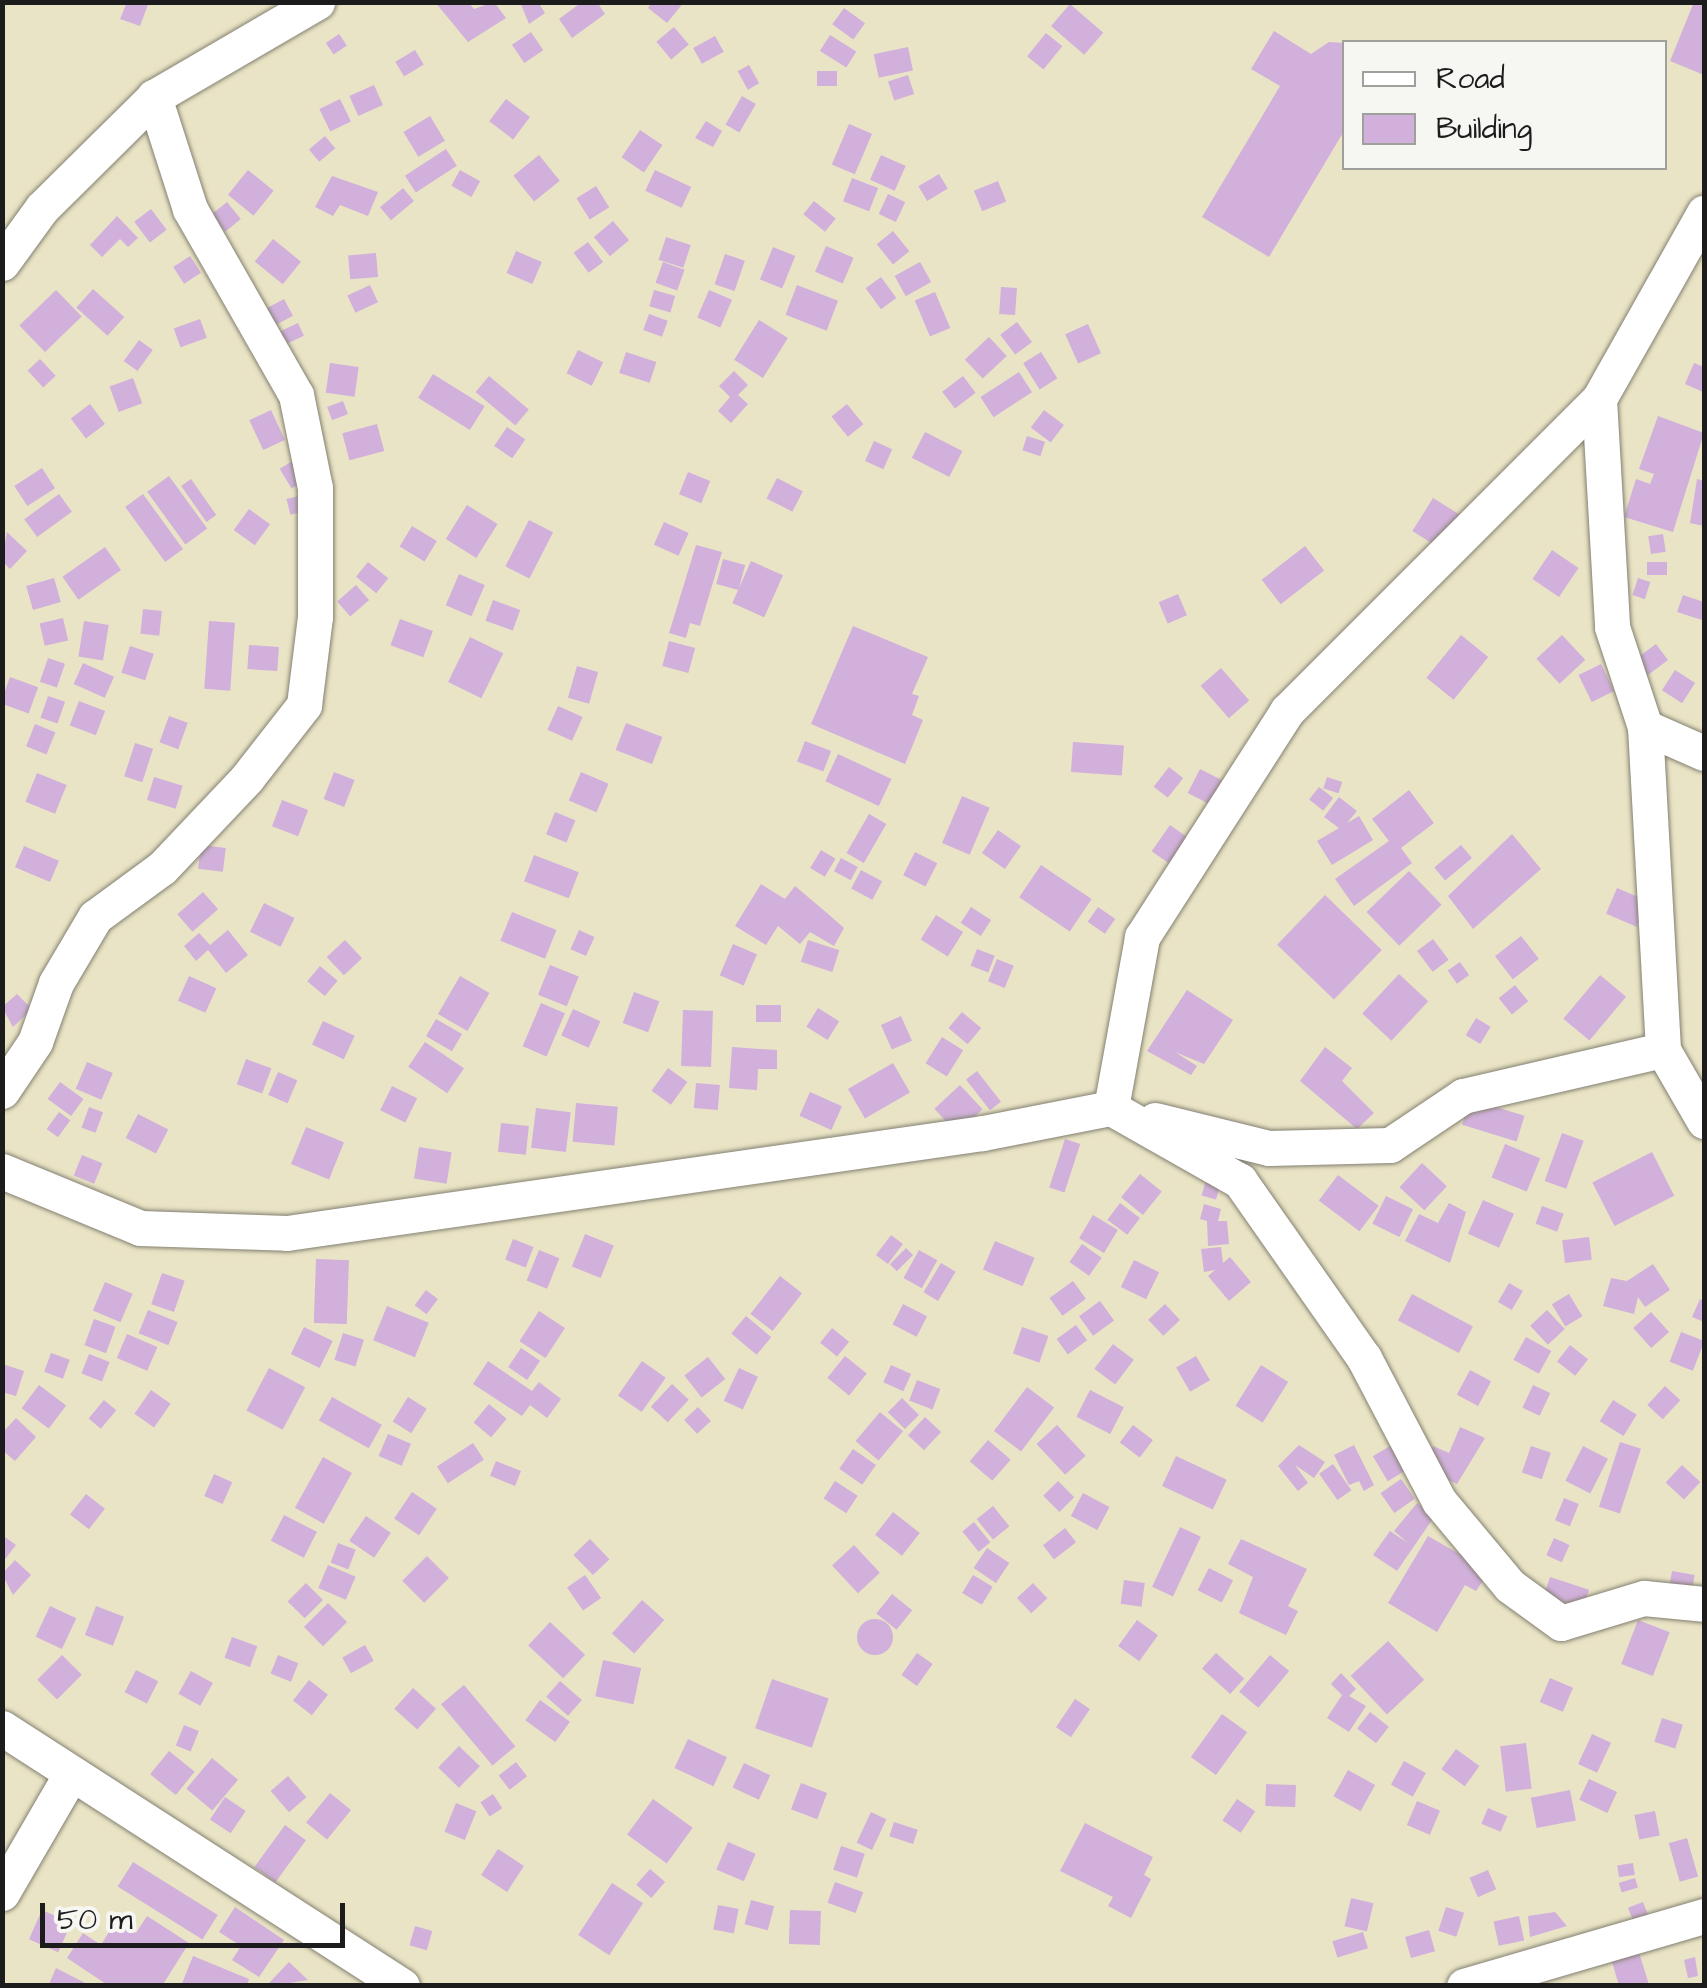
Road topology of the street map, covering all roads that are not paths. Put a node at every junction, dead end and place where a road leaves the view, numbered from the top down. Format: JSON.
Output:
{"nodes":[{"id":1,"x":317,"y":2,"type":"edge"},
{"id":2,"x":154,"y":97,"type":"junction"},
{"id":3,"x":1704,"y":213,"type":"edge"},
{"id":4,"x":2,"y":263,"type":"edge"},
{"id":5,"x":1600,"y":399,"type":"junction"},
{"id":6,"x":1645,"y":727,"type":"junction"},
{"id":7,"x":1704,"y":753,"type":"edge"},
{"id":8,"x":1663,"y":1050,"type":"junction"},
{"id":9,"x":2,"y":1090,"type":"edge"},
{"id":10,"x":1111,"y":1108,"type":"junction"},
{"id":11,"x":1704,"y":1121,"type":"edge"},
{"id":12,"x":2,"y":1171,"type":"edge"},
{"id":13,"x":1704,"y":1604,"type":"edge"},
{"id":14,"x":2,"y":1728,"type":"edge"},
{"id":15,"x":71,"y":1774,"type":"junction"},
{"id":16,"x":2,"y":1892,"type":"edge"},
{"id":17,"x":1704,"y":1916,"type":"edge"},
{"id":18,"x":402,"y":1986,"type":"edge"},
{"id":19,"x":1464,"y":1986,"type":"edge"}],
"edges":[{"from":1,"to":2,"type":"street"},
{"from":2,"to":4,"type":"street"},
{"from":2,"to":9,"type":"street"},
{"from":3,"to":5,"type":"street"},
{"from":5,"to":6,"type":"street"},
{"from":5,"to":10,"type":"street"},
{"from":6,"to":7,"type":"street"},
{"from":6,"to":8,"type":"street"},
{"from":8,"to":10,"type":"street"},
{"from":8,"to":11,"type":"street"},
{"from":10,"to":12,"type":"street"},
{"from":10,"to":13,"type":"street"},
{"from":14,"to":15,"type":"street"},
{"from":15,"to":16,"type":"street"},
{"from":15,"to":18,"type":"street"},
{"from":17,"to":19,"type":"street"}]}
